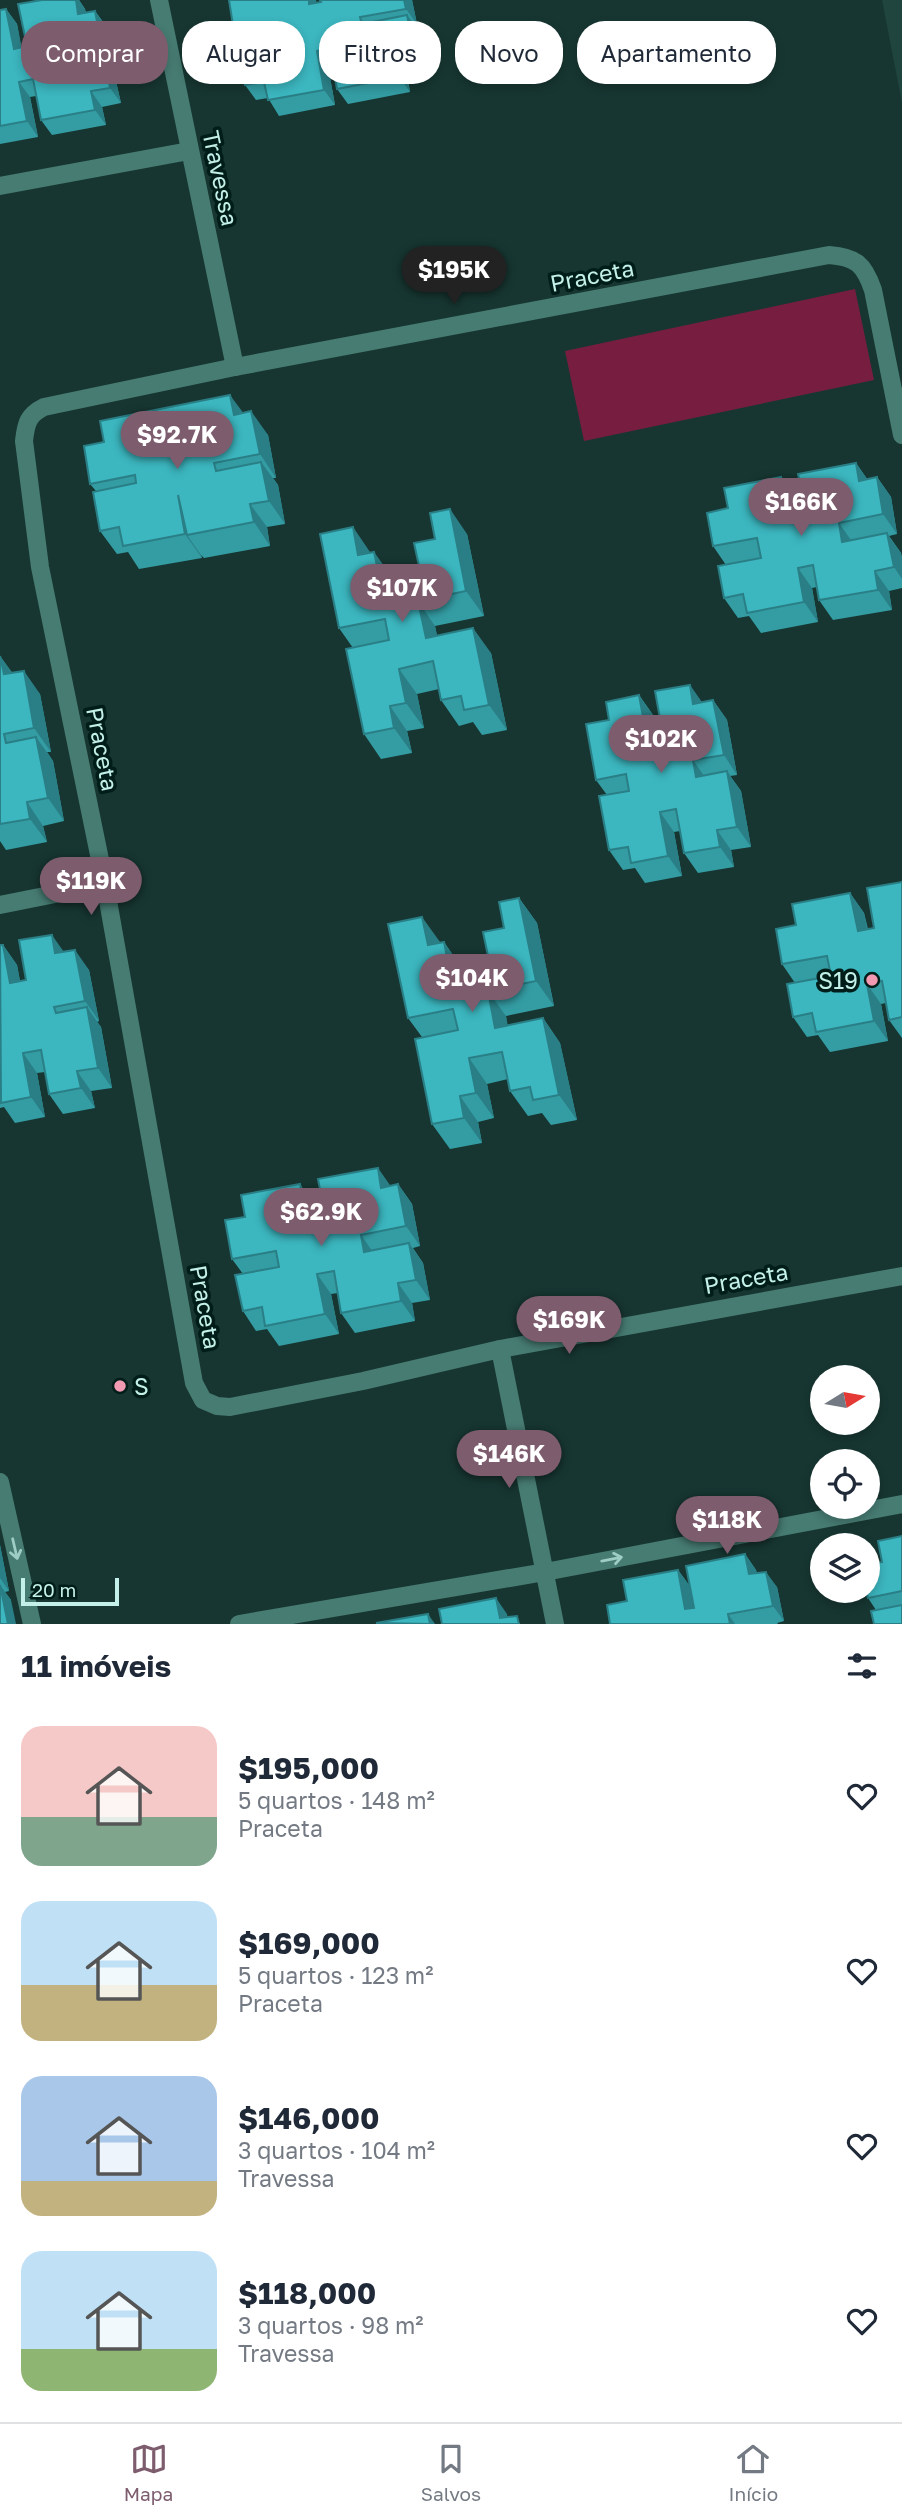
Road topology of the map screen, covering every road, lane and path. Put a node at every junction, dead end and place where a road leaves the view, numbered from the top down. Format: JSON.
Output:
{"nodes":[{"id":1,"x":159,"y":0,"type":"edge"},
{"id":2,"x":189,"y":150,"type":"junction"},
{"id":3,"x":0,"y":186,"type":"edge"},
{"id":4,"x":235,"y":367,"type":"junction"},
{"id":5,"x":902,"y":435,"type":"edge"},
{"id":6,"x":105,"y":884,"type":"junction"},
{"id":7,"x":0,"y":905,"type":"edge"},
{"id":8,"x":902,"y":1276,"type":"edge"},
{"id":9,"x":500,"y":1349,"type":"junction"},
{"id":10,"x":0,"y":1482,"type":"edge"},
{"id":11,"x":902,"y":1504,"type":"edge"},
{"id":12,"x":545,"y":1572,"type":"junction"},
{"id":13,"x":32,"y":1624,"type":"edge"},
{"id":14,"x":239,"y":1624,"type":"edge"},
{"id":15,"x":555,"y":1624,"type":"edge"}],
"edges":[{"from":1,"to":2,"type":"street","name":"Travessa"},
{"from":2,"to":3,"type":"street"},
{"from":2,"to":4,"type":"street","name":"Travessa"},
{"from":4,"to":5,"type":"street","name":"Praceta"},
{"from":4,"to":6,"type":"street","name":"Praceta"},
{"from":6,"to":7,"type":"street"},
{"from":6,"to":9,"type":"street","name":"Praceta"},
{"from":8,"to":9,"type":"street","name":"Praceta"},
{"from":9,"to":12,"type":"street"},
{"from":10,"to":13,"type":"street","one_way":true},
{"from":12,"to":11,"type":"street","one_way":true},
{"from":12,"to":14,"type":"street"},
{"from":12,"to":15,"type":"street"}]}
